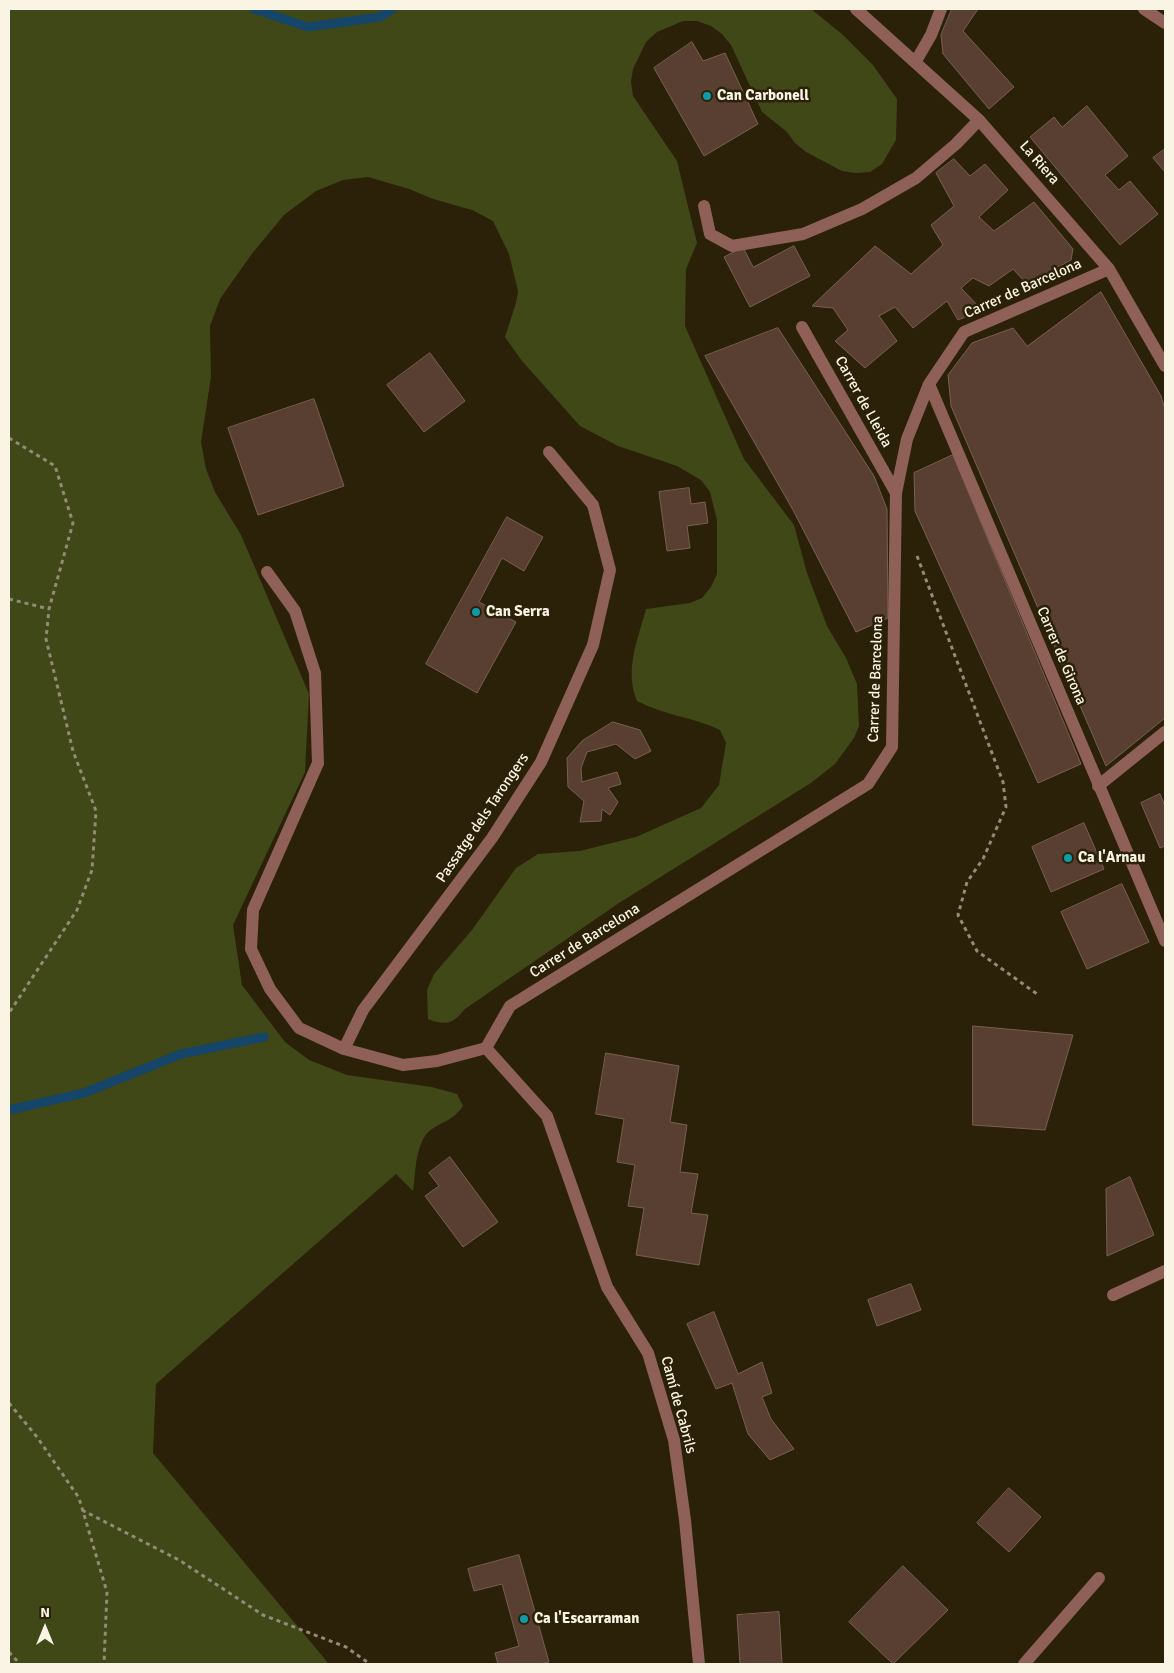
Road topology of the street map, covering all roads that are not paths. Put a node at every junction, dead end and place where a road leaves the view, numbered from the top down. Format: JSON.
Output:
{"nodes":[{"id":1,"x":856,"y":9,"type":"edge"},
{"id":2,"x":941,"y":9,"type":"edge"},
{"id":3,"x":1144,"y":9,"type":"edge"},
{"id":4,"x":1165,"y":23,"type":"edge"},
{"id":5,"x":916,"y":61,"type":"junction"},
{"id":6,"x":980,"y":120,"type":"junction"},
{"id":7,"x":704,"y":206,"type":"dead end"},
{"id":8,"x":1109,"y":269,"type":"junction"},
{"id":9,"x":802,"y":327,"type":"dead end"},
{"id":10,"x":1165,"y":366,"type":"edge"},
{"id":11,"x":929,"y":384,"type":"junction"},
{"id":12,"x":549,"y":452,"type":"dead end"},
{"id":13,"x":896,"y":493,"type":"junction"},
{"id":14,"x":267,"y":572,"type":"dead end"},
{"id":15,"x":1165,"y":732,"type":"edge"},
{"id":16,"x":1098,"y":786,"type":"junction"},
{"id":17,"x":1165,"y":941,"type":"edge"},
{"id":18,"x":486,"y":1048,"type":"junction"},
{"id":19,"x":344,"y":1049,"type":"junction"},
{"id":20,"x":1165,"y":1271,"type":"edge"},
{"id":21,"x":1113,"y":1295,"type":"dead end"},
{"id":22,"x":1100,"y":1578,"type":"dead end"},
{"id":23,"x":699,"y":1664,"type":"edge"},
{"id":24,"x":1024,"y":1664,"type":"edge"}],
"edges":[{"from":1,"to":5,"type":"street","name":"La Riera"},
{"from":2,"to":5,"type":"street"},
{"from":3,"to":4,"type":"street"},
{"from":5,"to":6,"type":"street","name":"La Riera"},
{"from":6,"to":7,"type":"street"},
{"from":6,"to":8,"type":"street","name":"La Riera"},
{"from":8,"to":10,"type":"street","name":"La Riera"},
{"from":8,"to":11,"type":"street","name":"Carrer de Barcelona"},
{"from":9,"to":13,"type":"street","name":"Carrer de Lleida"},
{"from":11,"to":13,"type":"street","name":"Carrer de Barcelona"},
{"from":11,"to":16,"type":"street","name":"Carrer de Girona"},
{"from":12,"to":19,"type":"street","name":"Passatge dels Tarongers"},
{"from":13,"to":18,"type":"street","name":"Carrer de Barcelona"},
{"from":14,"to":19,"type":"street"},
{"from":15,"to":16,"type":"street"},
{"from":16,"to":17,"type":"street","name":"Carrer de Girona"},
{"from":18,"to":19,"type":"street"},
{"from":18,"to":23,"type":"street","name":"Camí de Cabrils"},
{"from":20,"to":21,"type":"street"},
{"from":22,"to":24,"type":"street"}]}
